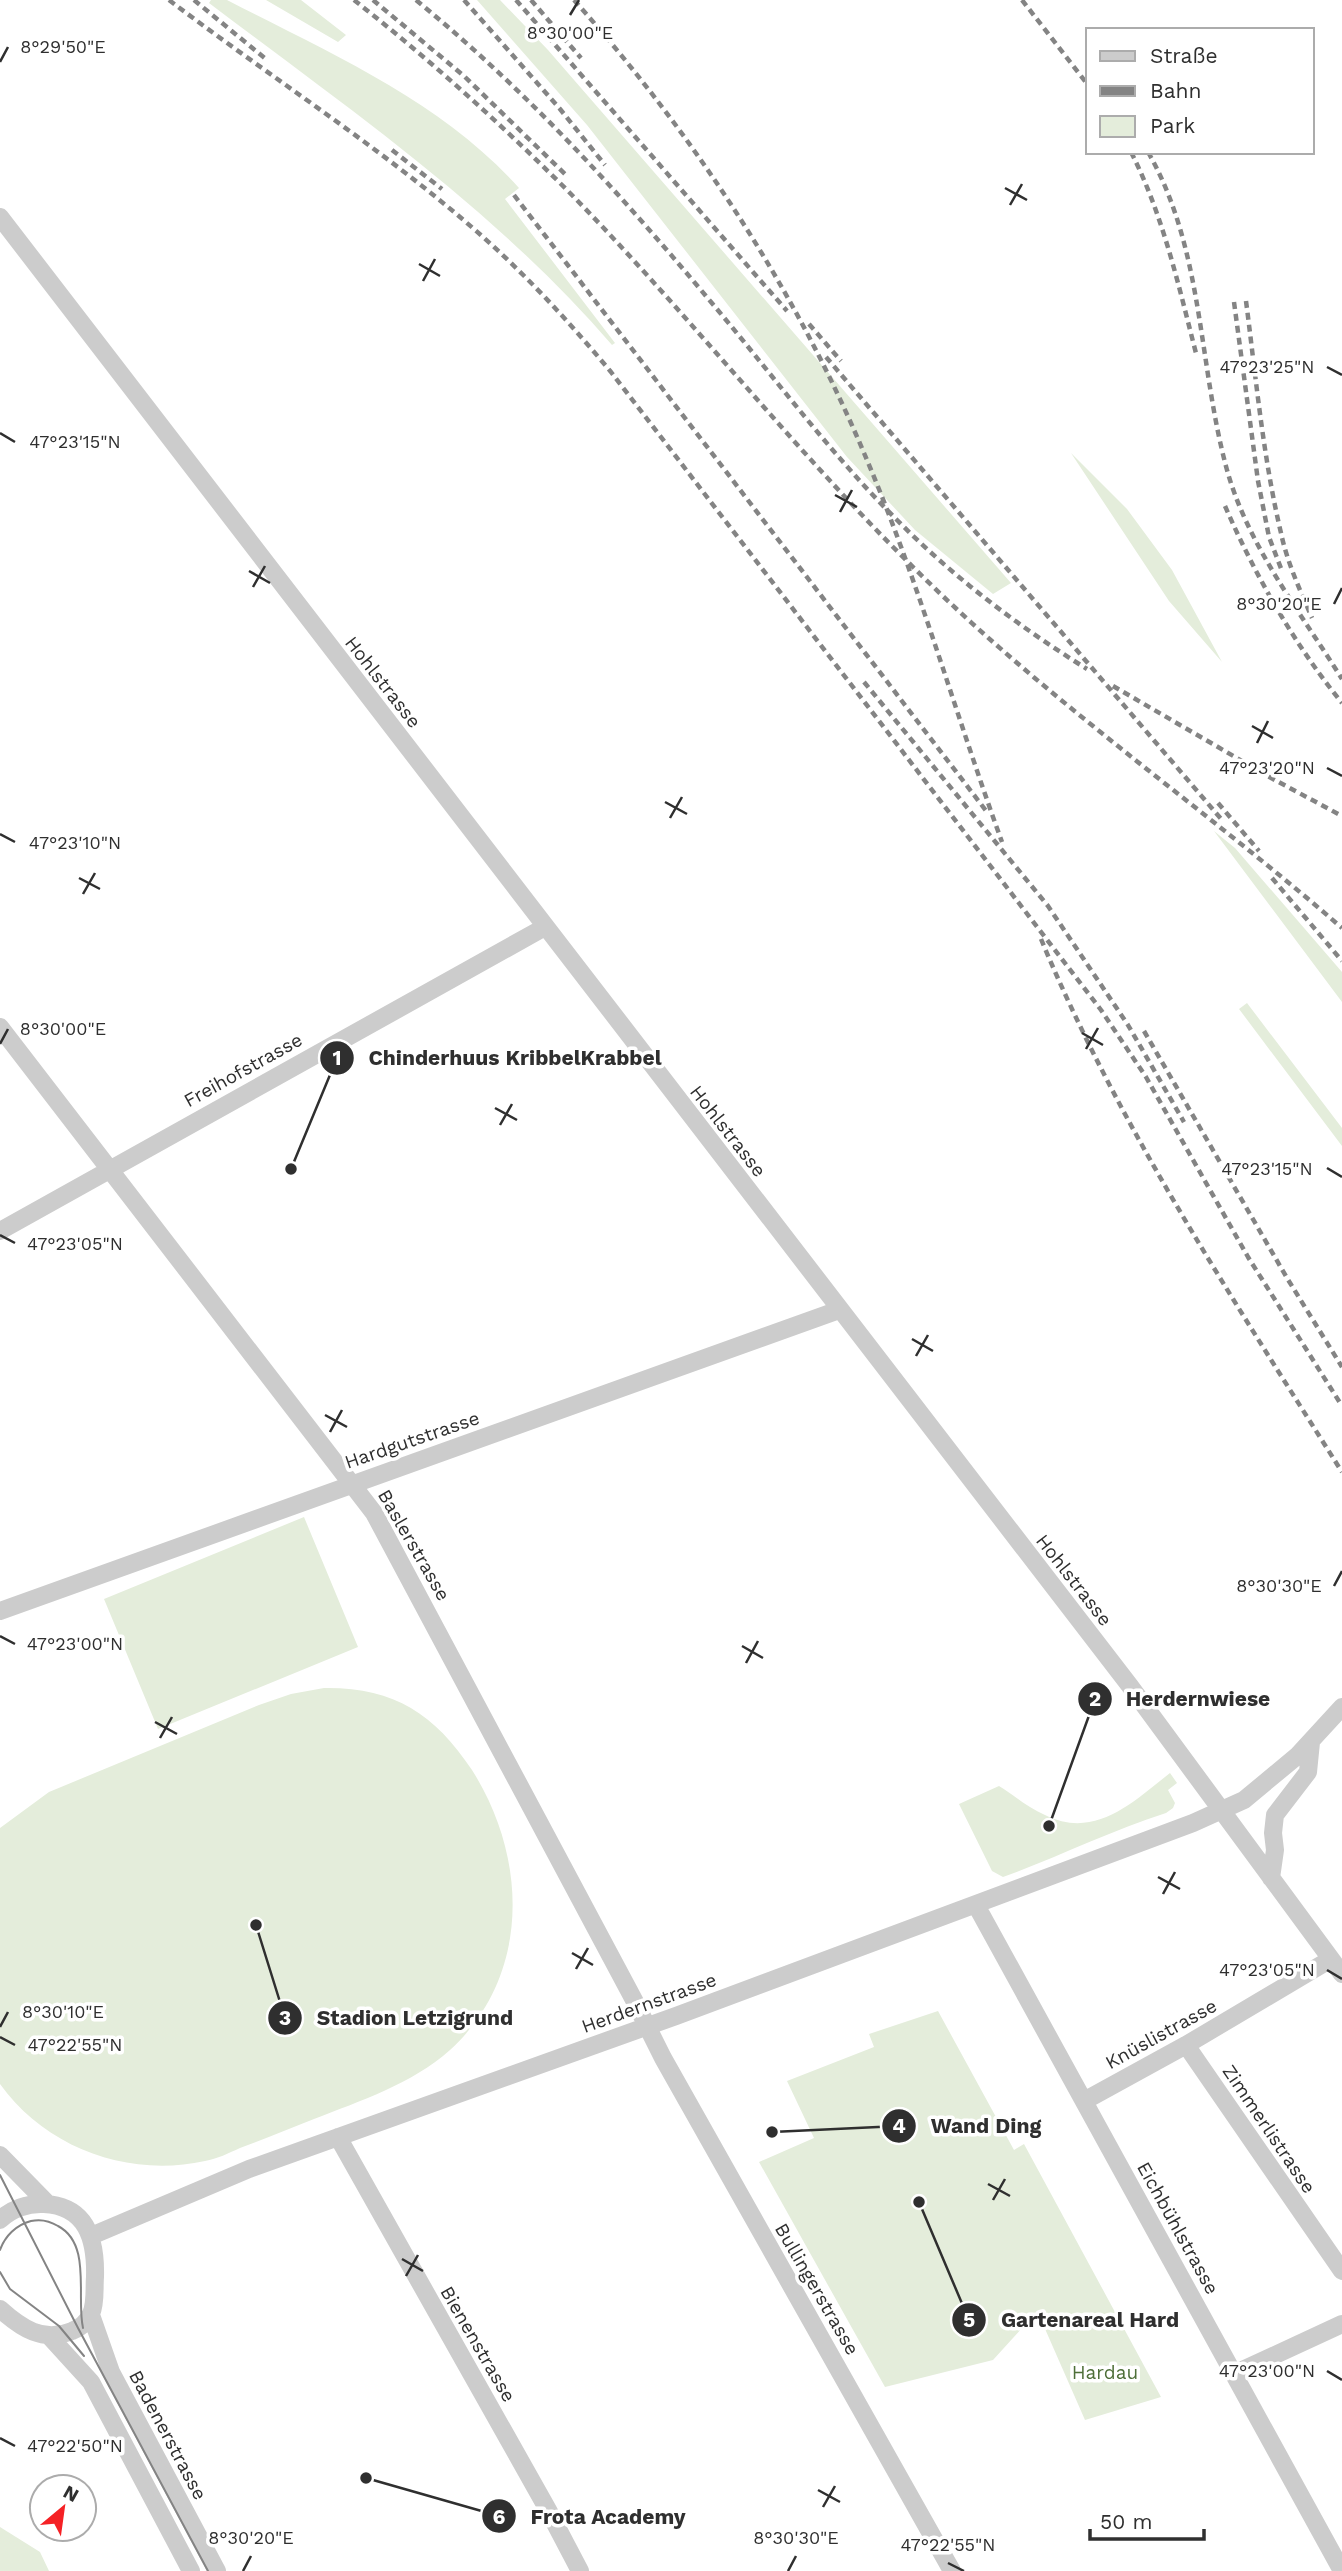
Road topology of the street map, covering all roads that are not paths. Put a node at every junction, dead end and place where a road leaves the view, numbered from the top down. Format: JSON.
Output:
{"nodes":[{"id":1,"x":0,"y":218,"type":"edge"},
{"id":2,"x":545,"y":927,"type":"junction"},
{"id":3,"x":0,"y":1027,"type":"edge"},
{"id":4,"x":109,"y":1169,"type":"junction"},
{"id":5,"x":0,"y":1231,"type":"edge"},
{"id":6,"x":839,"y":1310,"type":"junction"},
{"id":7,"x":353,"y":1484,"type":"junction"},
{"id":8,"x":0,"y":1611,"type":"edge"},
{"id":9,"x":1342,"y":1707,"type":"edge"},
{"id":10,"x":1314,"y":1739,"type":"junction"},
{"id":11,"x":1223,"y":1810,"type":"junction"},
{"id":12,"x":1271,"y":1878,"type":"junction"},
{"id":13,"x":976,"y":1905,"type":"junction"},
{"id":14,"x":1331,"y":1959,"type":"junction"},
{"id":15,"x":1342,"y":1974,"type":"edge"},
{"id":16,"x":648,"y":2027,"type":"junction"},
{"id":17,"x":1186,"y":2045,"type":"junction"},
{"id":18,"x":1084,"y":2101,"type":"junction"},
{"id":19,"x":338,"y":2137,"type":"junction"},
{"id":20,"x":0,"y":2154,"type":"edge"},
{"id":21,"x":48,"y":2204,"type":"junction"},
{"id":22,"x":0,"y":2220,"type":"edge"},
{"id":23,"x":91,"y":2236,"type":"junction"},
{"id":24,"x":1342,"y":2270,"type":"edge"},
{"id":25,"x":0,"y":2309,"type":"edge"},
{"id":26,"x":91,"y":2315,"type":"junction"},
{"id":27,"x":1342,"y":2325,"type":"edge"},
{"id":28,"x":50,"y":2337,"type":"junction"},
{"id":29,"x":1234,"y":2374,"type":"junction"},
{"id":30,"x":191,"y":2571,"type":"edge"},
{"id":31,"x":217,"y":2571,"type":"edge"},
{"id":32,"x":580,"y":2571,"type":"edge"},
{"id":33,"x":952,"y":2571,"type":"edge"},
{"id":34,"x":1342,"y":2571,"type":"edge"}],
"edges":[{"from":1,"to":2,"type":"street","name":"Hohlstrasse"},
{"from":2,"to":4,"type":"street","name":"Freihofstrasse"},
{"from":2,"to":6,"type":"street","name":"Hohlstrasse"},
{"from":3,"to":4,"type":"street","name":"Baslerstrasse"},
{"from":4,"to":5,"type":"street","name":"Freihofstrasse"},
{"from":4,"to":7,"type":"street","name":"Baslerstrasse"},
{"from":6,"to":7,"type":"street","name":"Hardgutstrasse"},
{"from":6,"to":11,"type":"street","name":"Hohlstrasse"},
{"from":7,"to":8,"type":"street","name":"Hardgutstrasse"},
{"from":7,"to":16,"type":"street","name":"Baslerstrasse"},
{"from":9,"to":10,"type":"street","name":"Herdernstrasse"},
{"from":10,"to":11,"type":"street","name":"Herdernstrasse"},
{"from":10,"to":12,"type":"street"},
{"from":11,"to":12,"type":"street","name":"Hohlstrasse"},
{"from":11,"to":13,"type":"street","name":"Herdernstrasse"},
{"from":12,"to":14,"type":"street","name":"Hohlstrasse"},
{"from":13,"to":16,"type":"street","name":"Herdernstrasse"},
{"from":13,"to":18,"type":"street","name":"Eichbühlstrasse"},
{"from":14,"to":15,"type":"street","name":"Hohlstrasse"},
{"from":14,"to":17,"type":"street","name":"Knüslistrasse"},
{"from":16,"to":19,"type":"street","name":"Herdernstrasse"},
{"from":16,"to":33,"type":"street","name":"Bullingerstrasse"},
{"from":17,"to":18,"type":"street","name":"Knüslistrasse"},
{"from":17,"to":24,"type":"street","name":"Zimmerlistrasse"},
{"from":18,"to":29,"type":"street","name":"Eichbühlstrasse"},
{"from":19,"to":23,"type":"street","name":"Herdernstrasse"},
{"from":19,"to":32,"type":"street","name":"Bienenstrasse"},
{"from":20,"to":21,"type":"street"},
{"from":21,"to":22,"type":"street"},
{"from":21,"to":23,"type":"street"},
{"from":23,"to":26,"type":"street","name":"Badenerstrasse"},
{"from":25,"to":28,"type":"street"},
{"from":26,"to":28,"type":"street"},
{"from":26,"to":31,"type":"street","name":"Badenerstrasse"},
{"from":27,"to":29,"type":"street"},
{"from":28,"to":30,"type":"street"},
{"from":29,"to":34,"type":"street","name":"Eichbühlstrasse"}]}
